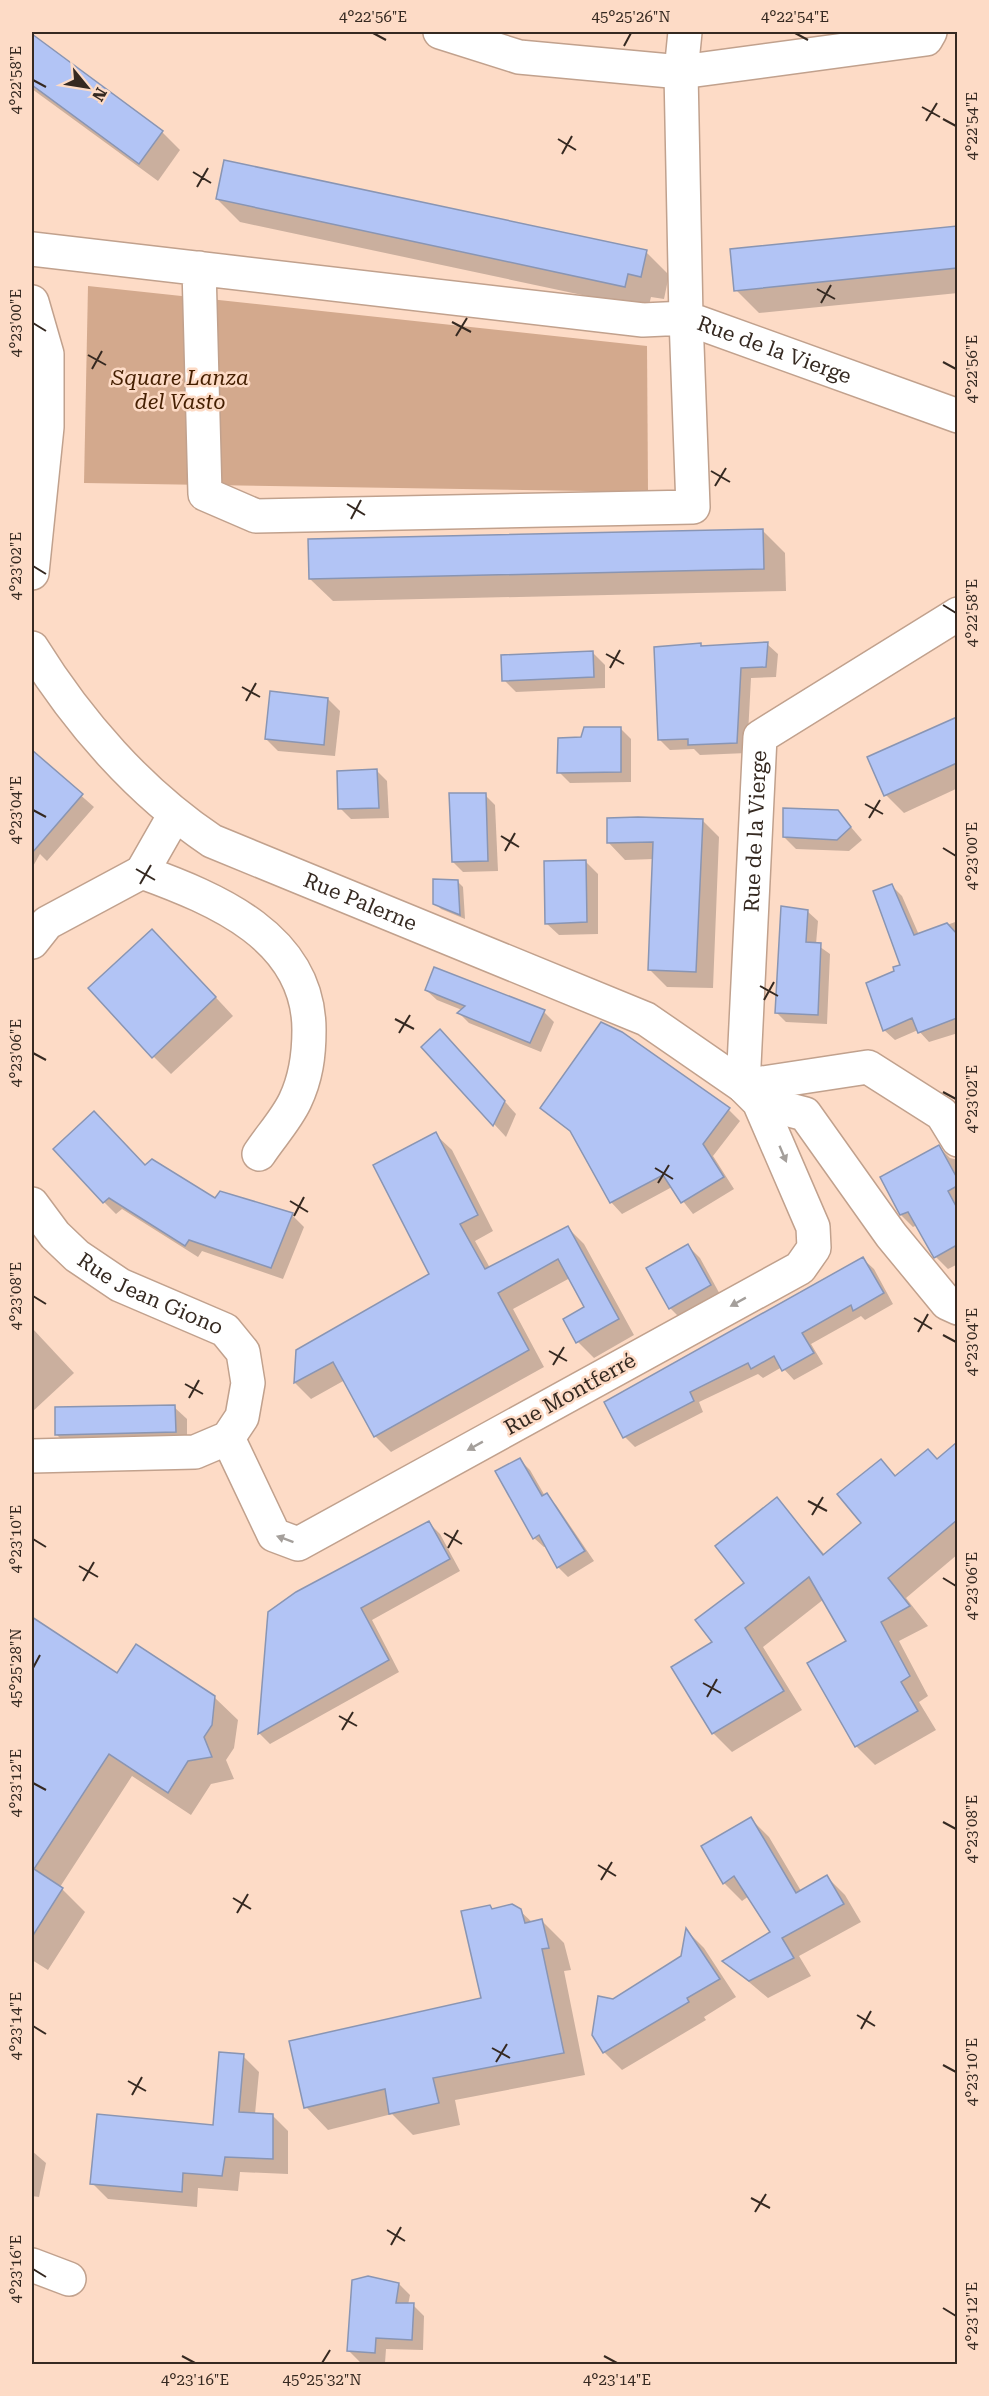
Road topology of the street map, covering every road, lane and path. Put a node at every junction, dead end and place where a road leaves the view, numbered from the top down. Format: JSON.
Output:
{"nodes":[{"id":1,"x":440,"y":32,"type":"edge"},
{"id":2,"x":685,"y":32,"type":"edge"},
{"id":3,"x":930,"y":32,"type":"edge"},
{"id":4,"x":681,"y":72,"type":"junction"},
{"id":5,"x":32,"y":249,"type":"edge"},
{"id":6,"x":200,"y":268,"type":"junction"},
{"id":7,"x":32,"y":302,"type":"edge"},
{"id":8,"x":686,"y":318,"type":"junction"},
{"id":9,"x":957,"y":416,"type":"edge"},
{"id":10,"x":32,"y":573,"type":"edge"},
{"id":11,"x":957,"y":614,"type":"edge"},
{"id":12,"x":32,"y":648,"type":"edge"},
{"id":13,"x":174,"y":816,"type":"junction"},
{"id":14,"x":142,"y":872,"type":"junction"},
{"id":15,"x":32,"y":942,"type":"edge"},
{"id":16,"x":751,"y":1094,"type":"junction"},
{"id":17,"x":957,"y":1140,"type":"edge"},
{"id":18,"x":259,"y":1154,"type":"dead end"},
{"id":19,"x":32,"y":1204,"type":"edge"},
{"id":20,"x":957,"y":1308,"type":"edge"},
{"id":21,"x":228,"y":1438,"type":"junction"},
{"id":22,"x":32,"y":1456,"type":"edge"},
{"id":23,"x":32,"y":2265,"type":"edge"},
{"id":24,"x":32,"y":2277,"type":"edge"}],
"edges":[{"from":1,"to":4,"type":"street"},
{"from":2,"to":4,"type":"street","name":"Rue de la Vierge"},
{"from":3,"to":4,"type":"street"},
{"from":4,"to":8,"type":"street","name":"Rue de la Vierge"},
{"from":5,"to":6,"type":"street"},
{"from":6,"to":8,"type":"street"},
{"from":6,"to":8,"type":"street"},
{"from":7,"to":10,"type":"street"},
{"from":8,"to":9,"type":"street","name":"Rue de la Vierge"},
{"from":11,"to":16,"type":"street","name":"Rue de la Vierge"},
{"from":12,"to":13,"type":"street","name":"Rue Palerne"},
{"from":13,"to":14,"type":"street"},
{"from":13,"to":16,"type":"street","name":"Rue Palerne"},
{"from":14,"to":15,"type":"street"},
{"from":14,"to":18,"type":"street"},
{"from":16,"to":17,"type":"street"},
{"from":16,"to":20,"type":"street"},
{"from":16,"to":21,"type":"street","name":"Rue Montferré","one_way":true},
{"from":19,"to":21,"type":"street","name":"Rue Jean Giono"},
{"from":21,"to":22,"type":"street"},
{"from":23,"to":24,"type":"street"}]}
